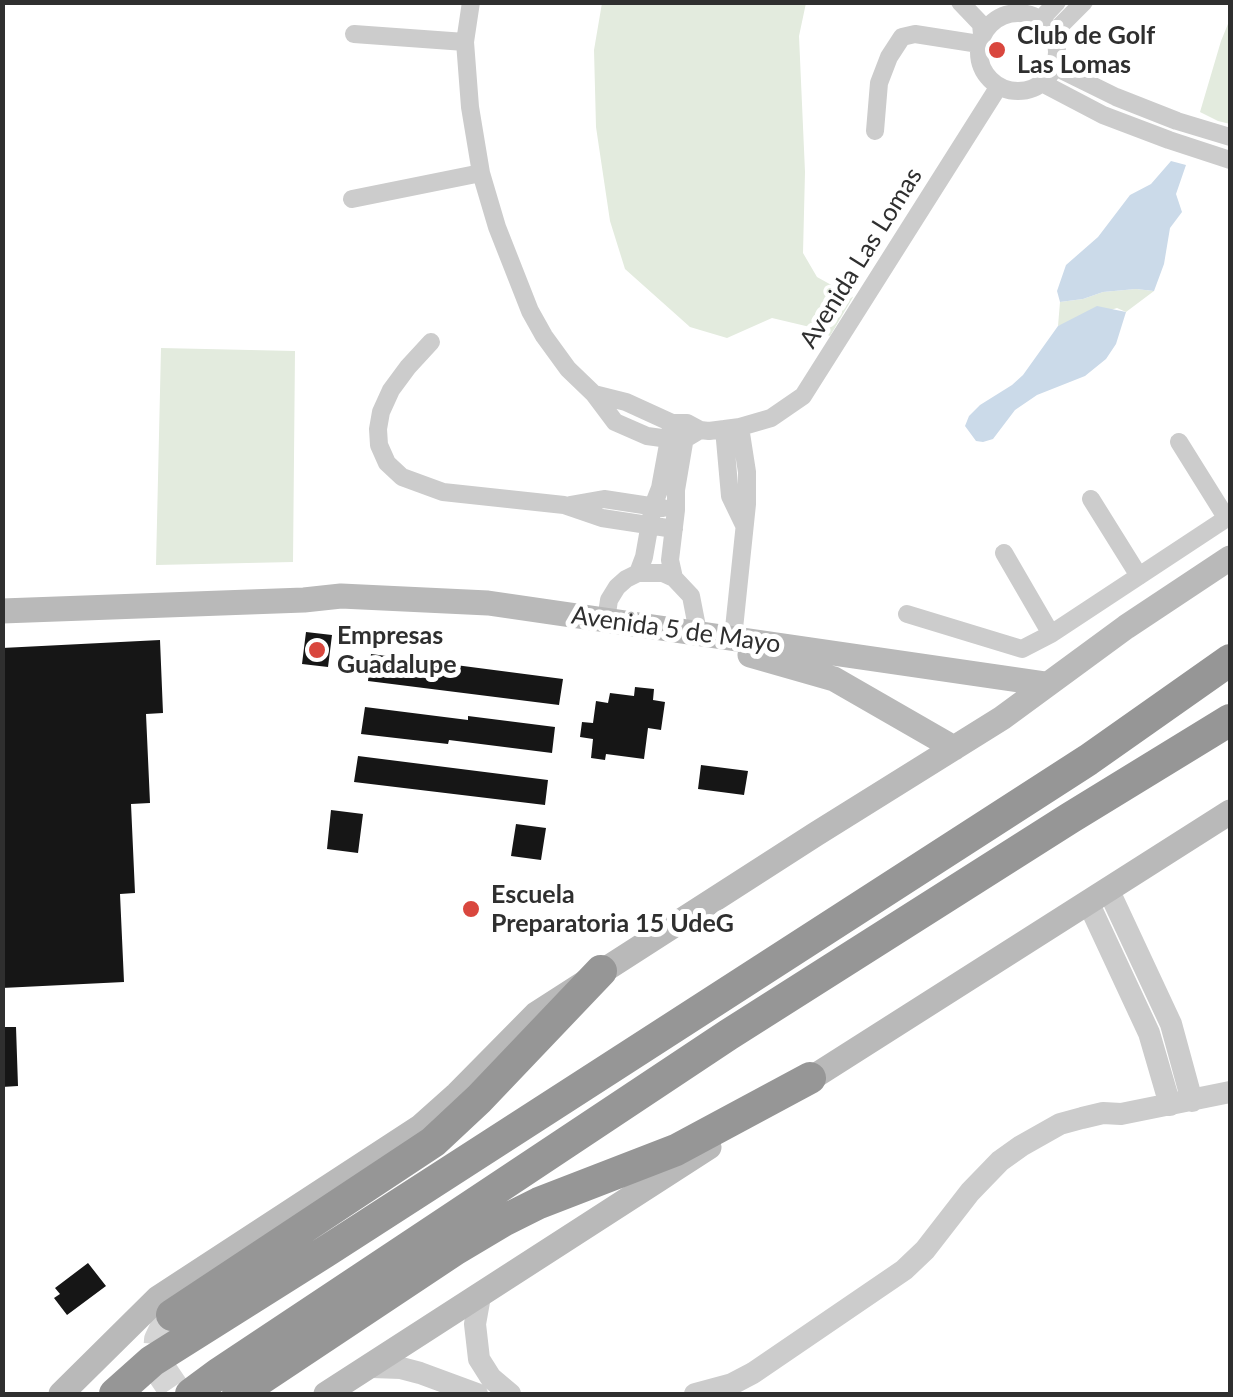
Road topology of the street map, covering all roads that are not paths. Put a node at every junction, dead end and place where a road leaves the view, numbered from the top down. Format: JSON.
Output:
{"nodes":[{"id":1,"x":471,"y":2,"type":"edge"},
{"id":2,"x":960,"y":2,"type":"edge"},
{"id":3,"x":987,"y":2,"type":"edge"},
{"id":4,"x":1057,"y":2,"type":"edge"},
{"id":5,"x":1084,"y":2,"type":"edge"},
{"id":6,"x":1006,"y":14,"type":"junction"},
{"id":7,"x":1047,"y":26,"type":"junction"},
{"id":8,"x":354,"y":34,"type":"dead end"},
{"id":9,"x":981,"y":39,"type":"junction"},
{"id":10,"x":465,"y":42,"type":"junction"},
{"id":11,"x":1054,"y":67,"type":"junction"},
{"id":12,"x":1042,"y":83,"type":"junction"},
{"id":13,"x":998,"y":86,"type":"junction"},
{"id":14,"x":875,"y":131,"type":"dead end"},
{"id":15,"x":1230,"y":138,"type":"edge"},
{"id":16,"x":1230,"y":160,"type":"edge"},
{"id":17,"x":481,"y":173,"type":"junction"},
{"id":18,"x":352,"y":200,"type":"dead end"},
{"id":19,"x":430,"y":342,"type":"dead end"},
{"id":20,"x":732,"y":428,"type":"junction"},
{"id":21,"x":683,"y":431,"type":"junction"},
{"id":22,"x":1178,"y":442,"type":"dead end"},
{"id":23,"x":1091,"y":499,"type":"dead end"},
{"id":24,"x":564,"y":506,"type":"junction"},
{"id":25,"x":653,"y":506,"type":"junction"},
{"id":26,"x":676,"y":510,"type":"junction"},
{"id":27,"x":1229,"y":518,"type":"edge"},
{"id":28,"x":650,"y":526,"type":"junction"},
{"id":29,"x":674,"y":529,"type":"junction"},
{"id":30,"x":1004,"y":553,"type":"dead end"},
{"id":31,"x":1230,"y":558,"type":"edge"},
{"id":32,"x":638,"y":573,"type":"junction"},
{"id":33,"x":1138,"y":576,"type":"junction"},
{"id":34,"x":674,"y":578,"type":"junction"},
{"id":35,"x":304,"y":600,"type":"junction"},
{"id":36,"x":2,"y":610,"type":"edge"},
{"id":37,"x":906,"y":614,"type":"dead end"},
{"id":38,"x":606,"y":620,"type":"junction"},
{"id":39,"x":698,"y":632,"type":"junction"},
{"id":40,"x":1051,"y":634,"type":"junction"},
{"id":41,"x":732,"y":638,"type":"junction"},
{"id":42,"x":1230,"y":660,"type":"edge"},
{"id":43,"x":1046,"y":684,"type":"junction"},
{"id":44,"x":1230,"y":720,"type":"edge"},
{"id":45,"x":954,"y":748,"type":"junction"},
{"id":46,"x":1230,"y":812,"type":"edge"},
{"id":47,"x":1098,"y":896,"type":"junction"},
{"id":48,"x":601,"y":970,"type":"junction"},
{"id":49,"x":1230,"y":1076,"type":"edge"},
{"id":50,"x":810,"y":1078,"type":"junction"},
{"id":51,"x":1230,"y":1092,"type":"edge"},
{"id":52,"x":1179,"y":1097,"type":"junction"},
{"id":53,"x":480,"y":1296,"type":"junction"},
{"id":54,"x":172,"y":1315,"type":"tunnel mouth"},
{"id":55,"x":372,"y":1367,"type":"junction"},
{"id":56,"x":60,"y":1394,"type":"edge"},
{"id":57,"x":115,"y":1394,"type":"edge"},
{"id":58,"x":191,"y":1394,"type":"edge"},
{"id":59,"x":238,"y":1394,"type":"edge"},
{"id":60,"x":326,"y":1394,"type":"edge"},
{"id":61,"x":477,"y":1394,"type":"edge"},
{"id":62,"x":510,"y":1394,"type":"edge"},
{"id":63,"x":695,"y":1394,"type":"edge"}],
"edges":[{"from":1,"to":10,"type":"street","name":"Avenida Las Lomas"},
{"from":2,"to":9,"type":"street"},
{"from":3,"to":6,"type":"street"},
{"from":4,"to":7,"type":"street"},
{"from":5,"to":7,"type":"street"},
{"from":6,"to":7,"type":"street"},
{"from":6,"to":9,"type":"street"},
{"from":7,"to":11,"type":"street"},
{"from":8,"to":10,"type":"street"},
{"from":9,"to":13,"type":"street"},
{"from":9,"to":14,"type":"street"},
{"from":10,"to":17,"type":"street","name":"Avenida Las Lomas"},
{"from":11,"to":12,"type":"street"},
{"from":11,"to":15,"type":"street"},
{"from":12,"to":13,"type":"street"},
{"from":12,"to":16,"type":"street"},
{"from":13,"to":20,"type":"street","name":"Avenida Las Lomas"},
{"from":17,"to":18,"type":"street"},
{"from":17,"to":21,"type":"street","name":"Avenida Las Lomas"},
{"from":19,"to":24,"type":"street"},
{"from":20,"to":21,"type":"street","name":"Avenida Las Lomas"},
{"from":20,"to":41,"type":"street"},
{"from":21,"to":25,"type":"street"},
{"from":21,"to":26,"type":"street"},
{"from":22,"to":27,"type":"street"},
{"from":23,"to":33,"type":"street"},
{"from":24,"to":25,"type":"street"},
{"from":24,"to":28,"type":"street"},
{"from":25,"to":26,"type":"street"},
{"from":25,"to":28,"type":"street"},
{"from":26,"to":29,"type":"street"},
{"from":27,"to":33,"type":"street"},
{"from":28,"to":29,"type":"street"},
{"from":28,"to":32,"type":"street"},
{"from":29,"to":34,"type":"street"},
{"from":30,"to":40,"type":"street"},
{"from":31,"to":43,"type":"main road"},
{"from":32,"to":34,"type":"street"},
{"from":32,"to":38,"type":"street"},
{"from":33,"to":40,"type":"street"},
{"from":34,"to":39,"type":"street"},
{"from":35,"to":36,"type":"main road","name":"Avenida 5 de Mayo"},
{"from":35,"to":38,"type":"main road","name":"Avenida 5 de Mayo"},
{"from":35,"to":45,"type":"main road","name":"Avenida 5 de Mayo"},
{"from":37,"to":40,"type":"street"},
{"from":38,"to":39,"type":"main road","name":"Avenida 5 de Mayo"},
{"from":39,"to":41,"type":"main road","name":"Avenida 5 de Mayo"},
{"from":41,"to":43,"type":"main road","name":"Avenida 5 de Mayo"},
{"from":42,"to":57,"type":"highway"},
{"from":43,"to":45,"type":"main road"},
{"from":44,"to":58,"type":"highway"},
{"from":45,"to":48,"type":"main road"},
{"from":46,"to":47,"type":"main road"},
{"from":47,"to":50,"type":"main road"},
{"from":47,"to":52,"type":"street"},
{"from":48,"to":54,"type":"highway"},
{"from":48,"to":56,"type":"main road"},
{"from":49,"to":52,"type":"street"},
{"from":50,"to":53,"type":"main road"},
{"from":50,"to":59,"type":"highway"},
{"from":51,"to":52,"type":"street"},
{"from":52,"to":63,"type":"street"},
{"from":53,"to":55,"type":"main road"},
{"from":53,"to":62,"type":"street"},
{"from":55,"to":60,"type":"main road"},
{"from":55,"to":61,"type":"street"}]}
